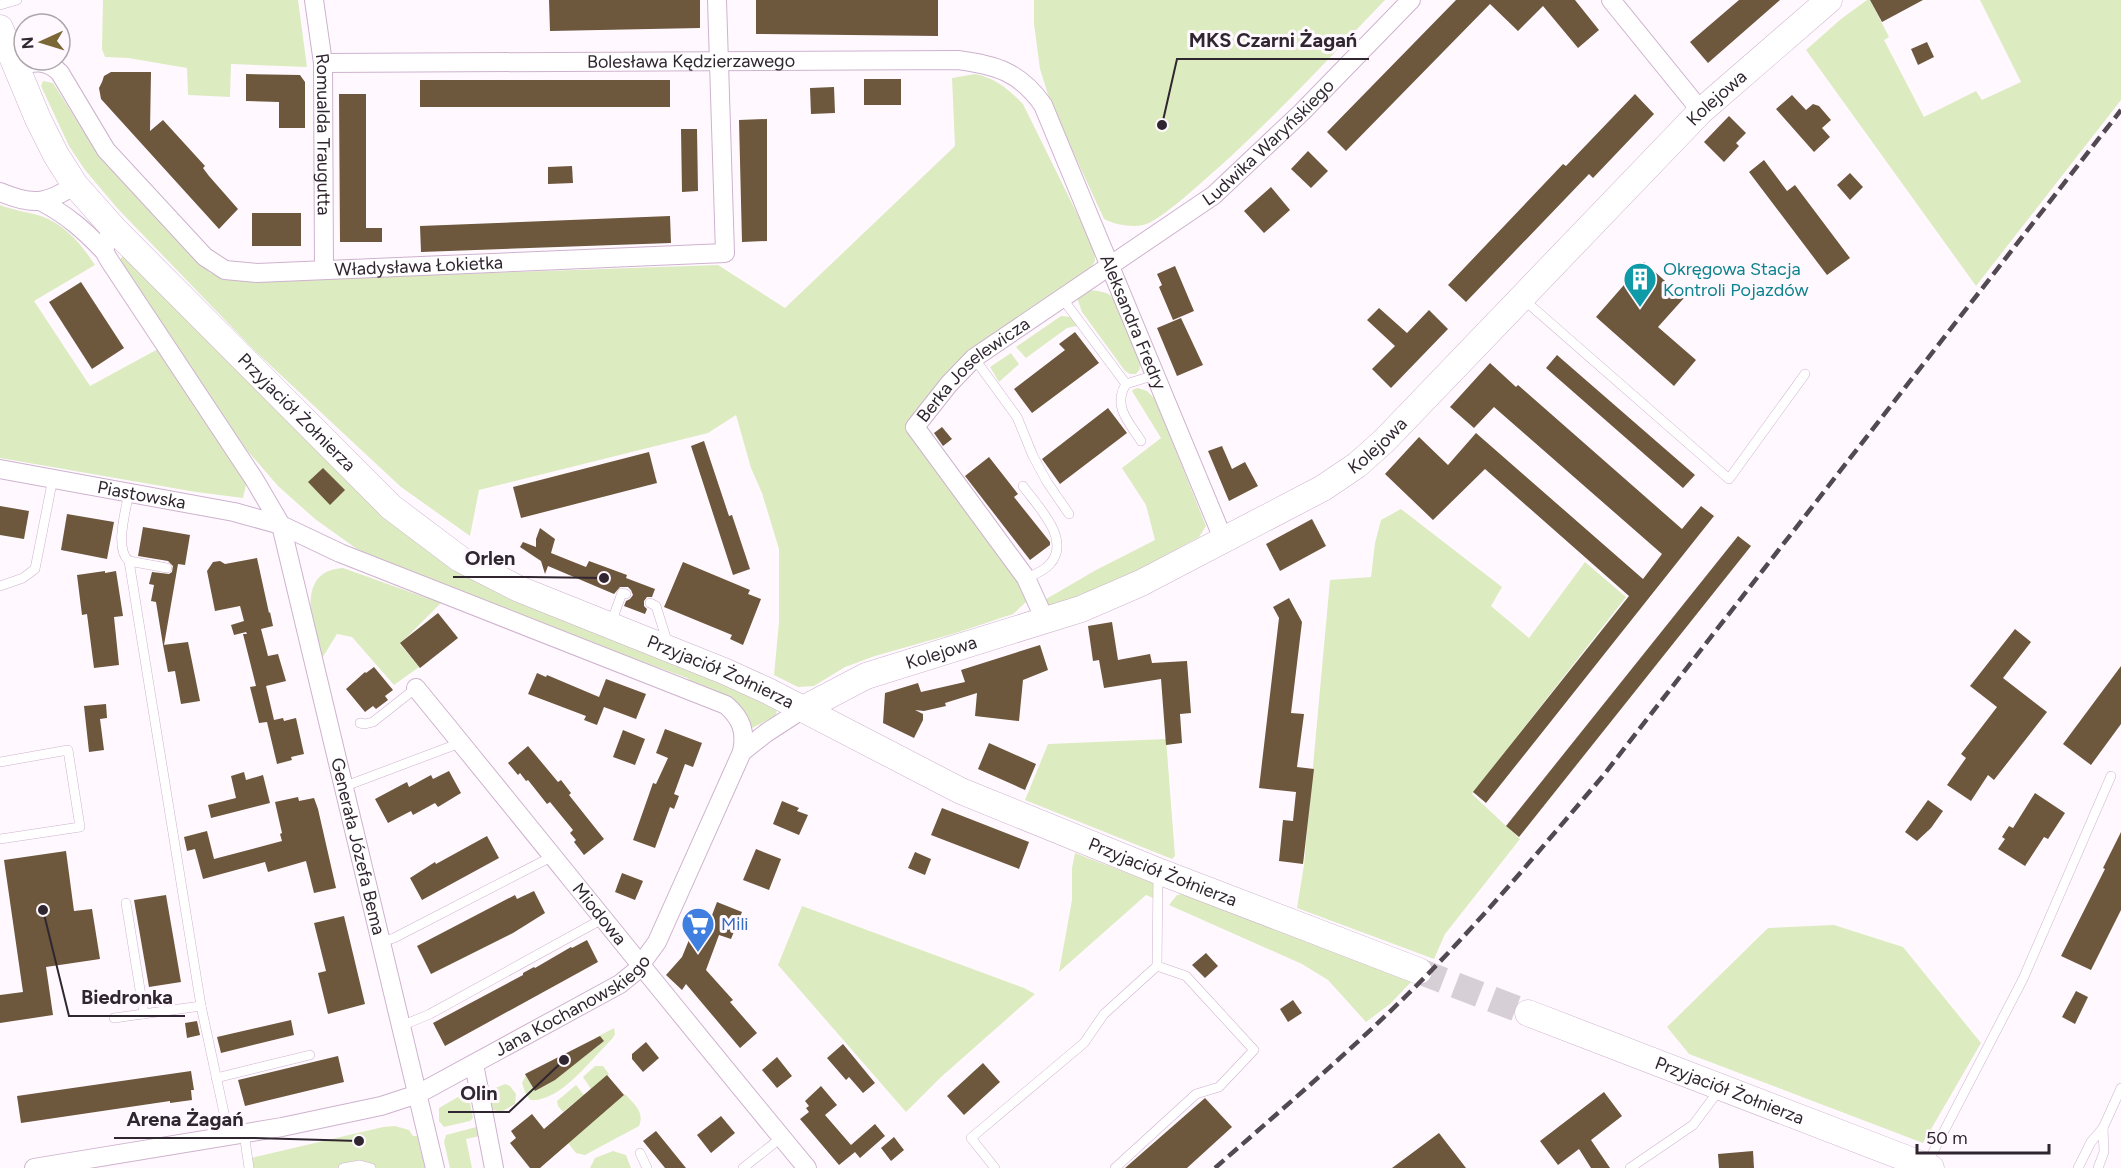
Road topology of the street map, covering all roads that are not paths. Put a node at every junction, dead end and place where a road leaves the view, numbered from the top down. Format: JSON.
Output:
{"nodes":[{"id":1,"x":17,"y":0,"type":"edge"},
{"id":2,"x":314,"y":0,"type":"edge"},
{"id":3,"x":717,"y":0,"type":"edge"},
{"id":4,"x":1410,"y":0,"type":"edge"},
{"id":5,"x":1611,"y":0,"type":"edge"},
{"id":6,"x":1829,"y":0,"type":"edge"},
{"id":7,"x":0,"y":5,"type":"edge"},
{"id":8,"x":0,"y":28,"type":"edge"},
{"id":9,"x":12,"y":58,"type":"edge"},
{"id":10,"x":720,"y":60,"type":"junction"},
{"id":11,"x":323,"y":63,"type":"junction"},
{"id":12,"x":18,"y":72,"type":"edge"},
{"id":13,"x":59,"y":72,"type":"edge"},
{"id":14,"x":1043,"y":105,"type":"joint"},
{"id":15,"x":1701,"y":111,"type":"junction"},
{"id":16,"x":75,"y":185,"type":"junction"},
{"id":17,"x":0,"y":192,"type":"edge"},
{"id":18,"x":42,"y":202,"type":"junction"},
{"id":19,"x":110,"y":240,"type":"junction"},
{"id":20,"x":1111,"y":266,"type":"junction"},
{"id":21,"x":324,"y":270,"type":"junction"},
{"id":22,"x":1062,"y":298,"type":"junction"},
{"id":23,"x":1522,"y":299,"type":"junction"},
{"id":24,"x":974,"y":358,"type":"junction"},
{"id":25,"x":1806,"y":374,"type":"dead end"},
{"id":26,"x":1155,"y":375,"type":"junction"},
{"id":27,"x":1126,"y":384,"type":"junction"},
{"id":28,"x":1141,"y":441,"type":"dead end"},
{"id":29,"x":0,"y":469,"type":"edge"},
{"id":30,"x":53,"y":478,"type":"junction"},
{"id":31,"x":1023,"y":486,"type":"dead end"},
{"id":32,"x":129,"y":492,"type":"junction"},
{"id":33,"x":1069,"y":514,"type":"dead end"},
{"id":34,"x":281,"y":525,"type":"junction"},
{"id":35,"x":1224,"y":541,"type":"junction"},
{"id":36,"x":129,"y":561,"type":"junction"},
{"id":37,"x":167,"y":568,"type":"dead end"},
{"id":38,"x":1026,"y":579,"type":"junction"},
{"id":39,"x":0,"y":586,"type":"edge"},
{"id":40,"x":626,"y":594,"type":"dead end"},
{"id":41,"x":650,"y":603,"type":"dead end"},
{"id":42,"x":1045,"y":620,"type":"junction"},
{"id":43,"x":610,"y":626,"type":"junction"},
{"id":44,"x":669,"y":649,"type":"junction"},
{"id":45,"x":416,"y":688,"type":"joint"},
{"id":46,"x":803,"y":709,"type":"junction"},
{"id":47,"x":360,"y":723,"type":"dead end"},
{"id":48,"x":460,"y":742,"type":"junction"},
{"id":49,"x":742,"y":752,"type":"junction"},
{"id":50,"x":0,"y":762,"type":"edge"},
{"id":51,"x":2111,"y":776,"type":"dead end"},
{"id":52,"x":343,"y":787,"type":"junction"},
{"id":53,"x":0,"y":839,"type":"edge"},
{"id":54,"x":552,"y":856,"type":"junction"},
{"id":55,"x":1158,"y":871,"type":"junction"},
{"id":56,"x":126,"y":903,"type":"dead end"},
{"id":57,"x":603,"y":918,"type":"junction"},
{"id":58,"x":381,"y":942,"type":"junction"},
{"id":59,"x":641,"y":965,"type":"junction"},
{"id":60,"x":1157,"y":966,"type":"junction"},
{"id":61,"x":1419,"y":971,"type":"tunnel mouth"},
{"id":62,"x":201,"y":1006,"type":"junction"},
{"id":63,"x":1528,"y":1013,"type":"tunnel mouth"},
{"id":64,"x":144,"y":1014,"type":"junction"},
{"id":65,"x":114,"y":1018,"type":"dead end"},
{"id":66,"x":401,"y":1026,"type":"junction"},
{"id":67,"x":310,"y":1055,"type":"dead end"},
{"id":68,"x":474,"y":1064,"type":"junction"},
{"id":69,"x":216,"y":1078,"type":"junction"},
{"id":70,"x":1722,"y":1087,"type":"junction"},
{"id":71,"x":2121,"y":1088,"type":"edge"},
{"id":72,"x":418,"y":1094,"type":"junction"},
{"id":73,"x":2103,"y":1128,"type":"junction"},
{"id":74,"x":236,"y":1134,"type":"junction"},
{"id":75,"x":782,"y":1137,"type":"junction"},
{"id":76,"x":640,"y":1153,"type":"dead end"},
{"id":77,"x":1919,"y":1165,"type":"edge"},
{"id":78,"x":34,"y":1168,"type":"edge"},
{"id":79,"x":249,"y":1168,"type":"edge"},
{"id":80,"x":342,"y":1168,"type":"edge"},
{"id":81,"x":371,"y":1168,"type":"edge"},
{"id":82,"x":435,"y":1168,"type":"edge"},
{"id":83,"x":494,"y":1168,"type":"edge"},
{"id":84,"x":647,"y":1168,"type":"edge"},
{"id":85,"x":743,"y":1168,"type":"edge"},
{"id":86,"x":807,"y":1168,"type":"edge"},
{"id":87,"x":995,"y":1168,"type":"edge"},
{"id":88,"x":1115,"y":1168,"type":"edge"},
{"id":89,"x":1630,"y":1168,"type":"edge"},
{"id":90,"x":2079,"y":1168,"type":"edge"},
{"id":91,"x":2098,"y":1168,"type":"edge"}],
"edges":[{"from":1,"to":7,"type":"lane"},
{"from":2,"to":11,"type":"street","name":"Romualda Traugutta"},
{"from":3,"to":10,"type":"street"},
{"from":4,"to":20,"type":"street","name":"Ludwika Waryńskiego"},
{"from":5,"to":15,"type":"street"},
{"from":6,"to":15,"type":"main road","name":"Kolejowa"},
{"from":8,"to":9,"type":"main road","name":"Przyjaciół Żołnierza"},
{"from":10,"to":11,"type":"street","name":"Bolesława Kędzierzawego"},
{"from":10,"to":14,"type":"street","name":"Bolesława Kędzierzawego"},
{"from":10,"to":21,"type":"street","name":"Władysława Łokietka"},
{"from":11,"to":21,"type":"street","name":"Romualda Traugutta"},
{"from":12,"to":16,"type":"main road","name":"Przyjaciół Żołnierza"},
{"from":13,"to":21,"type":"street","name":"Władysława Łokietka"},
{"from":14,"to":20,"type":"street","name":"Aleksandra Fredry"},
{"from":15,"to":23,"type":"main road","name":"Kolejowa"},
{"from":16,"to":18,"type":"street"},
{"from":16,"to":19,"type":"main road","name":"Przyjaciół Żołnierza"},
{"from":17,"to":18,"type":"street"},
{"from":18,"to":19,"type":"street"},
{"from":19,"to":34,"type":"street","name":"Przyjaciół Żołnierza"},
{"from":19,"to":43,"type":"main road","name":"Przyjaciół Żołnierza"},
{"from":20,"to":22,"type":"street","name":"Berka Joselewicza"},
{"from":20,"to":26,"type":"street","name":"Aleksandra Fredry"},
{"from":22,"to":24,"type":"street","name":"Berka Joselewicza"},
{"from":22,"to":27,"type":"lane"},
{"from":23,"to":25,"type":"lane"},
{"from":23,"to":35,"type":"main road","name":"Kolejowa"},
{"from":24,"to":33,"type":"lane"},
{"from":24,"to":38,"type":"street","name":"Berka Joselewicza"},
{"from":26,"to":27,"type":"lane"},
{"from":26,"to":35,"type":"street","name":"Aleksandra Fredry"},
{"from":27,"to":28,"type":"lane"},
{"from":29,"to":30,"type":"street","name":"Piastowska"},
{"from":30,"to":32,"type":"street","name":"Piastowska"},
{"from":30,"to":39,"type":"lane"},
{"from":31,"to":38,"type":"lane"},
{"from":32,"to":34,"type":"street","name":"Piastowska"},
{"from":32,"to":36,"type":"lane"},
{"from":34,"to":49,"type":"street","name":"Przyjaciół Żołnierza"},
{"from":34,"to":52,"type":"street","name":"Generała Józefa Bema"},
{"from":35,"to":42,"type":"main road","name":"Kolejowa"},
{"from":36,"to":37,"type":"lane"},
{"from":36,"to":62,"type":"lane"},
{"from":38,"to":42,"type":"street","name":"Berka Joselewicza"},
{"from":40,"to":43,"type":"lane"},
{"from":41,"to":44,"type":"lane"},
{"from":42,"to":46,"type":"main road","name":"Kolejowa"},
{"from":43,"to":44,"type":"main road","name":"Przyjaciół Żołnierza"},
{"from":44,"to":46,"type":"main road","name":"Przyjaciół Żołnierza"},
{"from":45,"to":47,"type":"lane"},
{"from":45,"to":48,"type":"street","name":"Miodowa"},
{"from":46,"to":49,"type":"street","name":"Jana Kochanowskiego"},
{"from":46,"to":55,"type":"main road","name":"Przyjaciół Żołnierza"},
{"from":48,"to":52,"type":"lane"},
{"from":48,"to":54,"type":"street","name":"Miodowa"},
{"from":49,"to":59,"type":"street","name":"Jana Kochanowskiego"},
{"from":50,"to":53,"type":"lane"},
{"from":51,"to":77,"type":"lane"},
{"from":52,"to":58,"type":"street","name":"Generała Józefa Bema"},
{"from":54,"to":57,"type":"street","name":"Miodowa"},
{"from":54,"to":58,"type":"lane"},
{"from":55,"to":60,"type":"lane"},
{"from":55,"to":61,"type":"main road","name":"Przyjaciół Żołnierza"},
{"from":56,"to":64,"type":"lane"},
{"from":57,"to":59,"type":"street","name":"Miodowa"},
{"from":57,"to":66,"type":"lane"},
{"from":58,"to":66,"type":"street","name":"Generała Józefa Bema"},
{"from":59,"to":68,"type":"street","name":"Jana Kochanowskiego"},
{"from":59,"to":75,"type":"street","name":"Miodowa"},
{"from":60,"to":87,"type":"lane"},
{"from":60,"to":88,"type":"lane"},
{"from":62,"to":64,"type":"lane"},
{"from":62,"to":69,"type":"lane"},
{"from":63,"to":70,"type":"main road","name":"Przyjaciół Żołnierza"},
{"from":64,"to":65,"type":"lane"},
{"from":66,"to":72,"type":"street","name":"Generała Józefa Bema"},
{"from":67,"to":69,"type":"lane"},
{"from":68,"to":72,"type":"street","name":"Jana Kochanowskiego"},
{"from":68,"to":83,"type":"street"},
{"from":69,"to":74,"type":"lane"},
{"from":70,"to":77,"type":"main road","name":"Przyjaciół Żołnierza"},
{"from":70,"to":89,"type":"lane"},
{"from":71,"to":73,"type":"lane"},
{"from":72,"to":74,"type":"street","name":"Jana Kochanowskiego"},
{"from":72,"to":82,"type":"street","name":"Generała Józefa Bema"},
{"from":73,"to":90,"type":"lane"},
{"from":73,"to":91,"type":"lane"},
{"from":74,"to":78,"type":"street","name":"Jana Kochanowskiego"},
{"from":74,"to":79,"type":"lane"},
{"from":75,"to":85,"type":"lane"},
{"from":75,"to":86,"type":"street","name":"Miodowa"},
{"from":76,"to":84,"type":"lane"},
{"from":80,"to":81,"type":"lane"}]}
